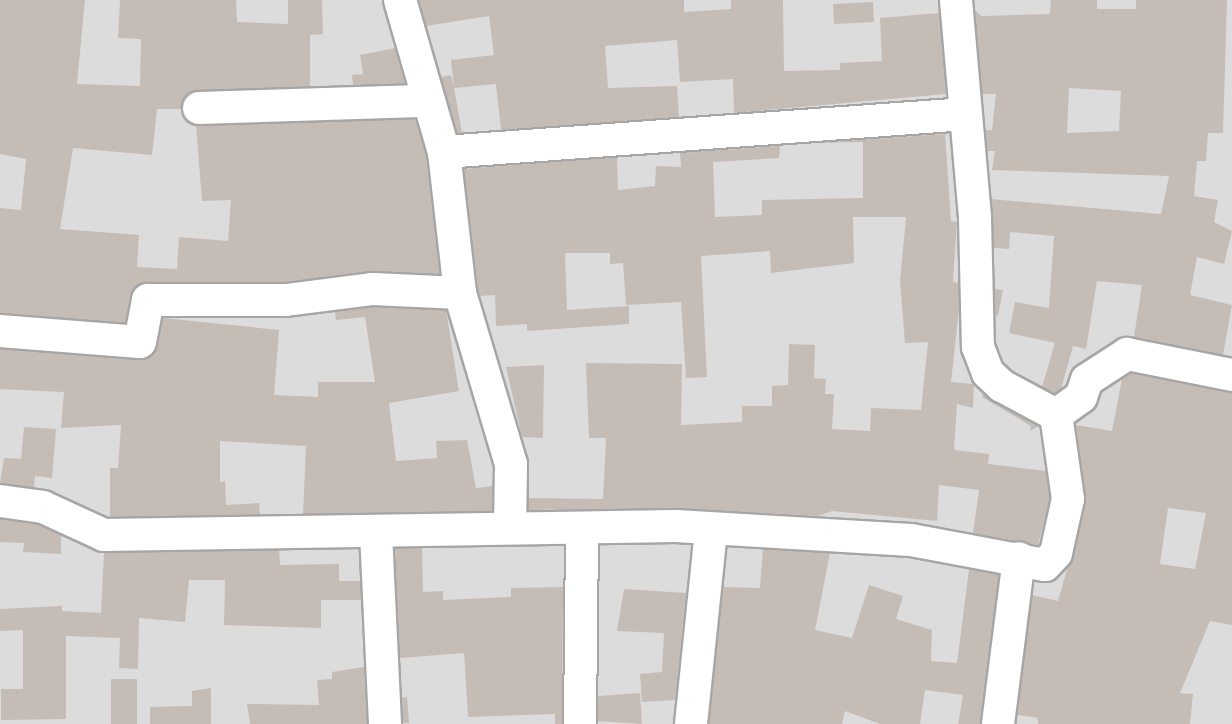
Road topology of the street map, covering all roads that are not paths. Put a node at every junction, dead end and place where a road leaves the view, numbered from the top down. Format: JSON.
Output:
{"nodes":[{"id":1,"x":400,"y":0,"type":"edge"},
{"id":2,"x":956,"y":0,"type":"edge"},
{"id":3,"x":428,"y":101,"type":"junction"},
{"id":4,"x":199,"y":108,"type":"dead end"},
{"id":5,"x":966,"y":114,"type":"junction"},
{"id":6,"x":444,"y":152,"type":"junction"},
{"id":7,"x":460,"y":293,"type":"junction"},
{"id":8,"x":0,"y":330,"type":"edge"},
{"id":9,"x":1232,"y":375,"type":"edge"},
{"id":10,"x":1056,"y":415,"type":"junction"},
{"id":11,"x":0,"y":501,"type":"edge"},
{"id":12,"x":510,"y":528,"type":"junction"},
{"id":13,"x":582,"y":528,"type":"junction"},
{"id":14,"x":711,"y":529,"type":"junction"},
{"id":15,"x":376,"y":533,"type":"junction"},
{"id":16,"x":1019,"y":558,"type":"junction"},
{"id":17,"x":385,"y":724,"type":"edge"},
{"id":18,"x":580,"y":724,"type":"edge"},
{"id":19,"x":691,"y":724,"type":"edge"},
{"id":20,"x":998,"y":724,"type":"edge"}],
"edges":[{"from":1,"to":3,"type":"street"},
{"from":2,"to":5,"type":"street"},
{"from":3,"to":4,"type":"street"},
{"from":3,"to":6,"type":"street"},
{"from":5,"to":6,"type":"street"},
{"from":5,"to":10,"type":"street"},
{"from":6,"to":7,"type":"street"},
{"from":7,"to":8,"type":"street"},
{"from":7,"to":12,"type":"street"},
{"from":9,"to":10,"type":"street"},
{"from":10,"to":16,"type":"street"},
{"from":11,"to":15,"type":"street"},
{"from":12,"to":13,"type":"street"},
{"from":12,"to":15,"type":"street"},
{"from":13,"to":14,"type":"street"},
{"from":13,"to":18,"type":"street"},
{"from":14,"to":16,"type":"street"},
{"from":14,"to":19,"type":"street"},
{"from":15,"to":17,"type":"street"},
{"from":16,"to":20,"type":"street"}]}
